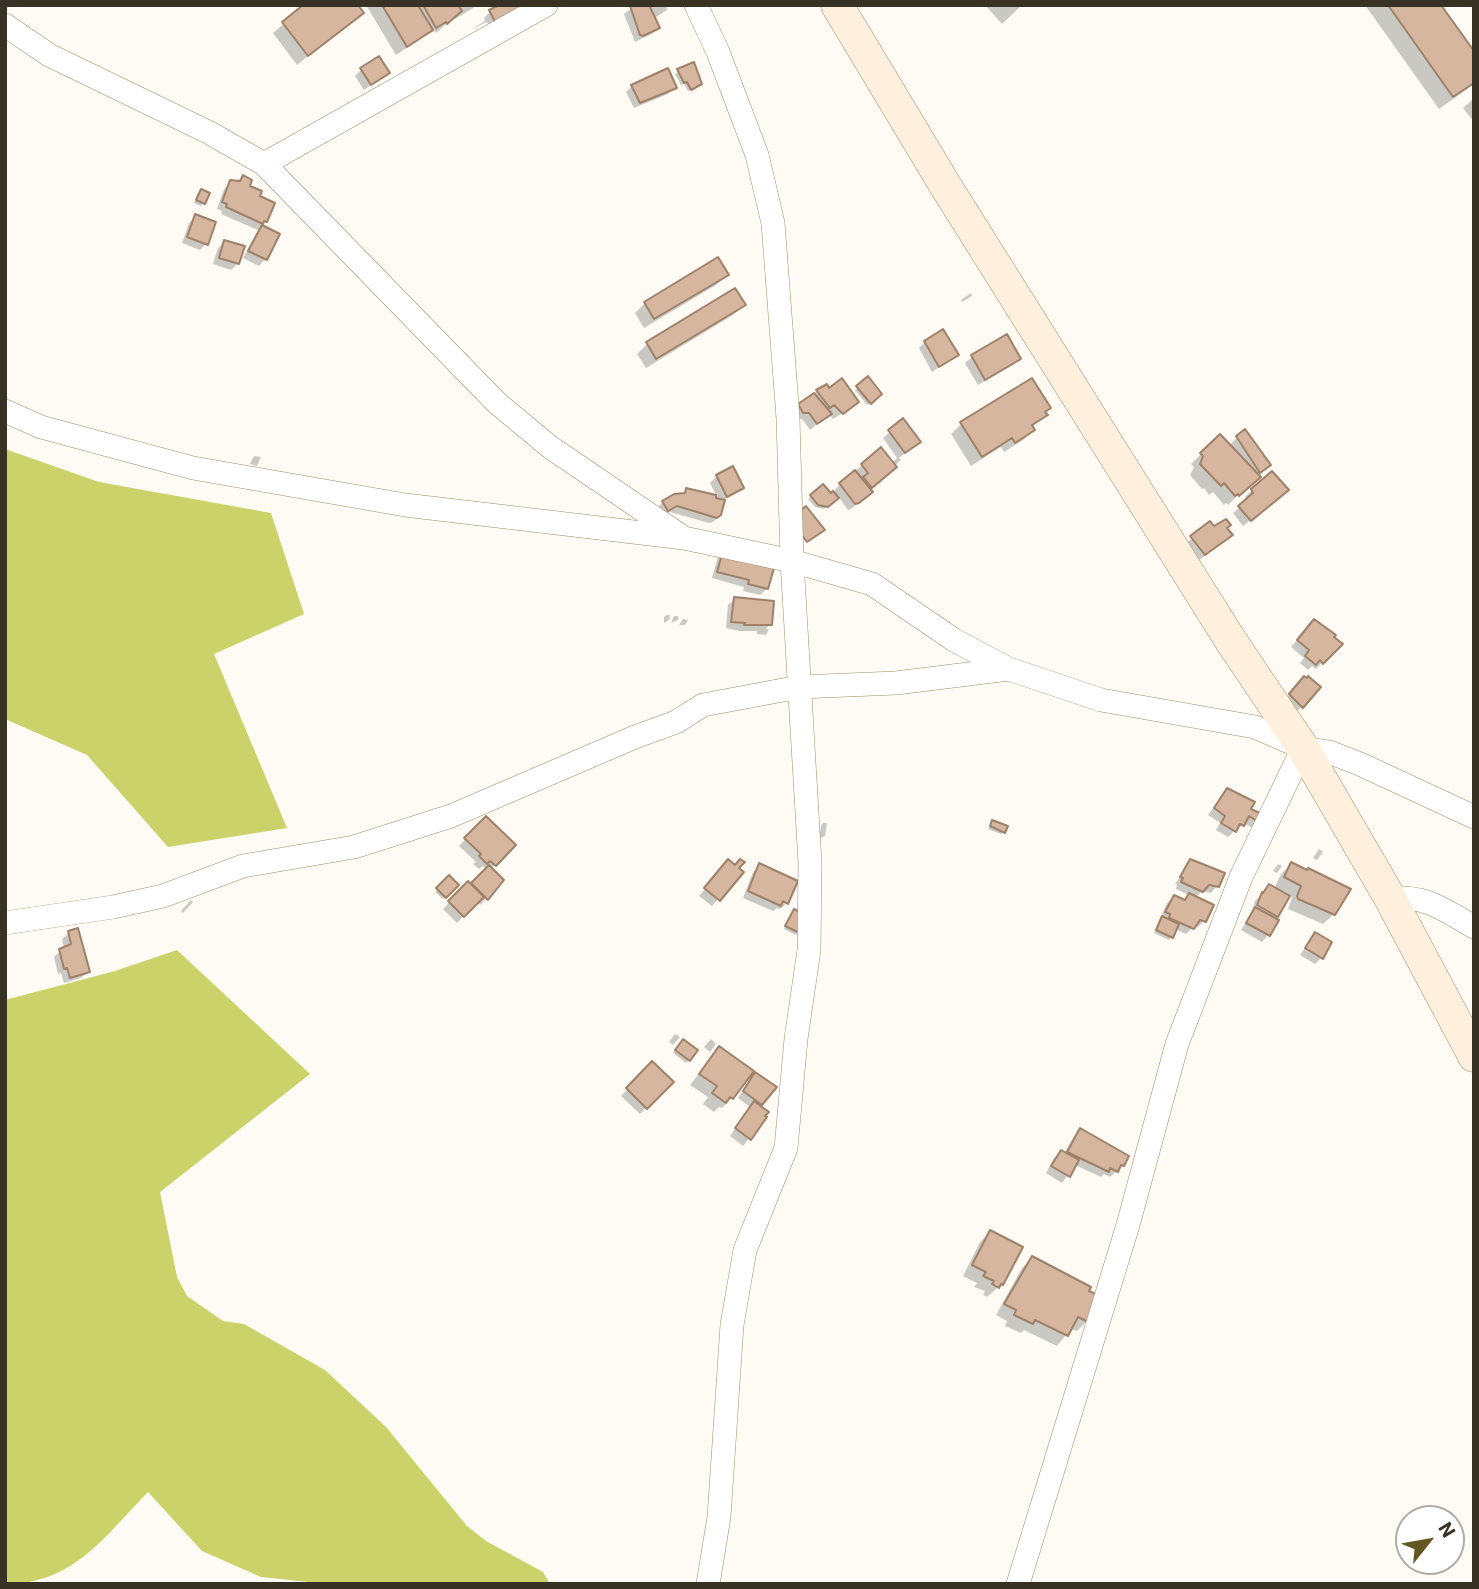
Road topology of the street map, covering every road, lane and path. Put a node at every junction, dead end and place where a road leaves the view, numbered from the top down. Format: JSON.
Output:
{"nodes":[{"id":1,"x":547,"y":5,"type":"edge"},
{"id":2,"x":696,"y":5,"type":"edge"},
{"id":3,"x":837,"y":5,"type":"edge"},
{"id":4,"x":5,"y":25,"type":"edge"},
{"id":5,"x":264,"y":164,"type":"junction"},
{"id":6,"x":5,"y":411,"type":"edge"},
{"id":7,"x":684,"y":538,"type":"junction"},
{"id":8,"x":792,"y":561,"type":"junction"},
{"id":9,"x":1009,"y":669,"type":"junction"},
{"id":10,"x":799,"y":687,"type":"junction"},
{"id":11,"x":1303,"y":748,"type":"junction"},
{"id":12,"x":1474,"y":817,"type":"edge"},
{"id":13,"x":1390,"y":898,"type":"junction"},
{"id":14,"x":5,"y":923,"type":"edge"},
{"id":15,"x":1474,"y":927,"type":"edge"},
{"id":16,"x":1474,"y":1055,"type":"edge"},
{"id":17,"x":708,"y":1584,"type":"edge"},
{"id":18,"x":1018,"y":1584,"type":"edge"}],
"edges":[{"from":1,"to":5,"type":"street"},
{"from":2,"to":8,"type":"street"},
{"from":3,"to":11,"type":"street"},
{"from":4,"to":5,"type":"street"},
{"from":5,"to":7,"type":"street"},
{"from":6,"to":7,"type":"street"},
{"from":7,"to":8,"type":"street"},
{"from":8,"to":9,"type":"street"},
{"from":8,"to":10,"type":"street"},
{"from":9,"to":10,"type":"street"},
{"from":9,"to":11,"type":"street"},
{"from":10,"to":14,"type":"street"},
{"from":10,"to":17,"type":"street"},
{"from":11,"to":12,"type":"street"},
{"from":11,"to":13,"type":"street"},
{"from":11,"to":18,"type":"street"},
{"from":13,"to":15,"type":"street"},
{"from":13,"to":16,"type":"street"}]}
